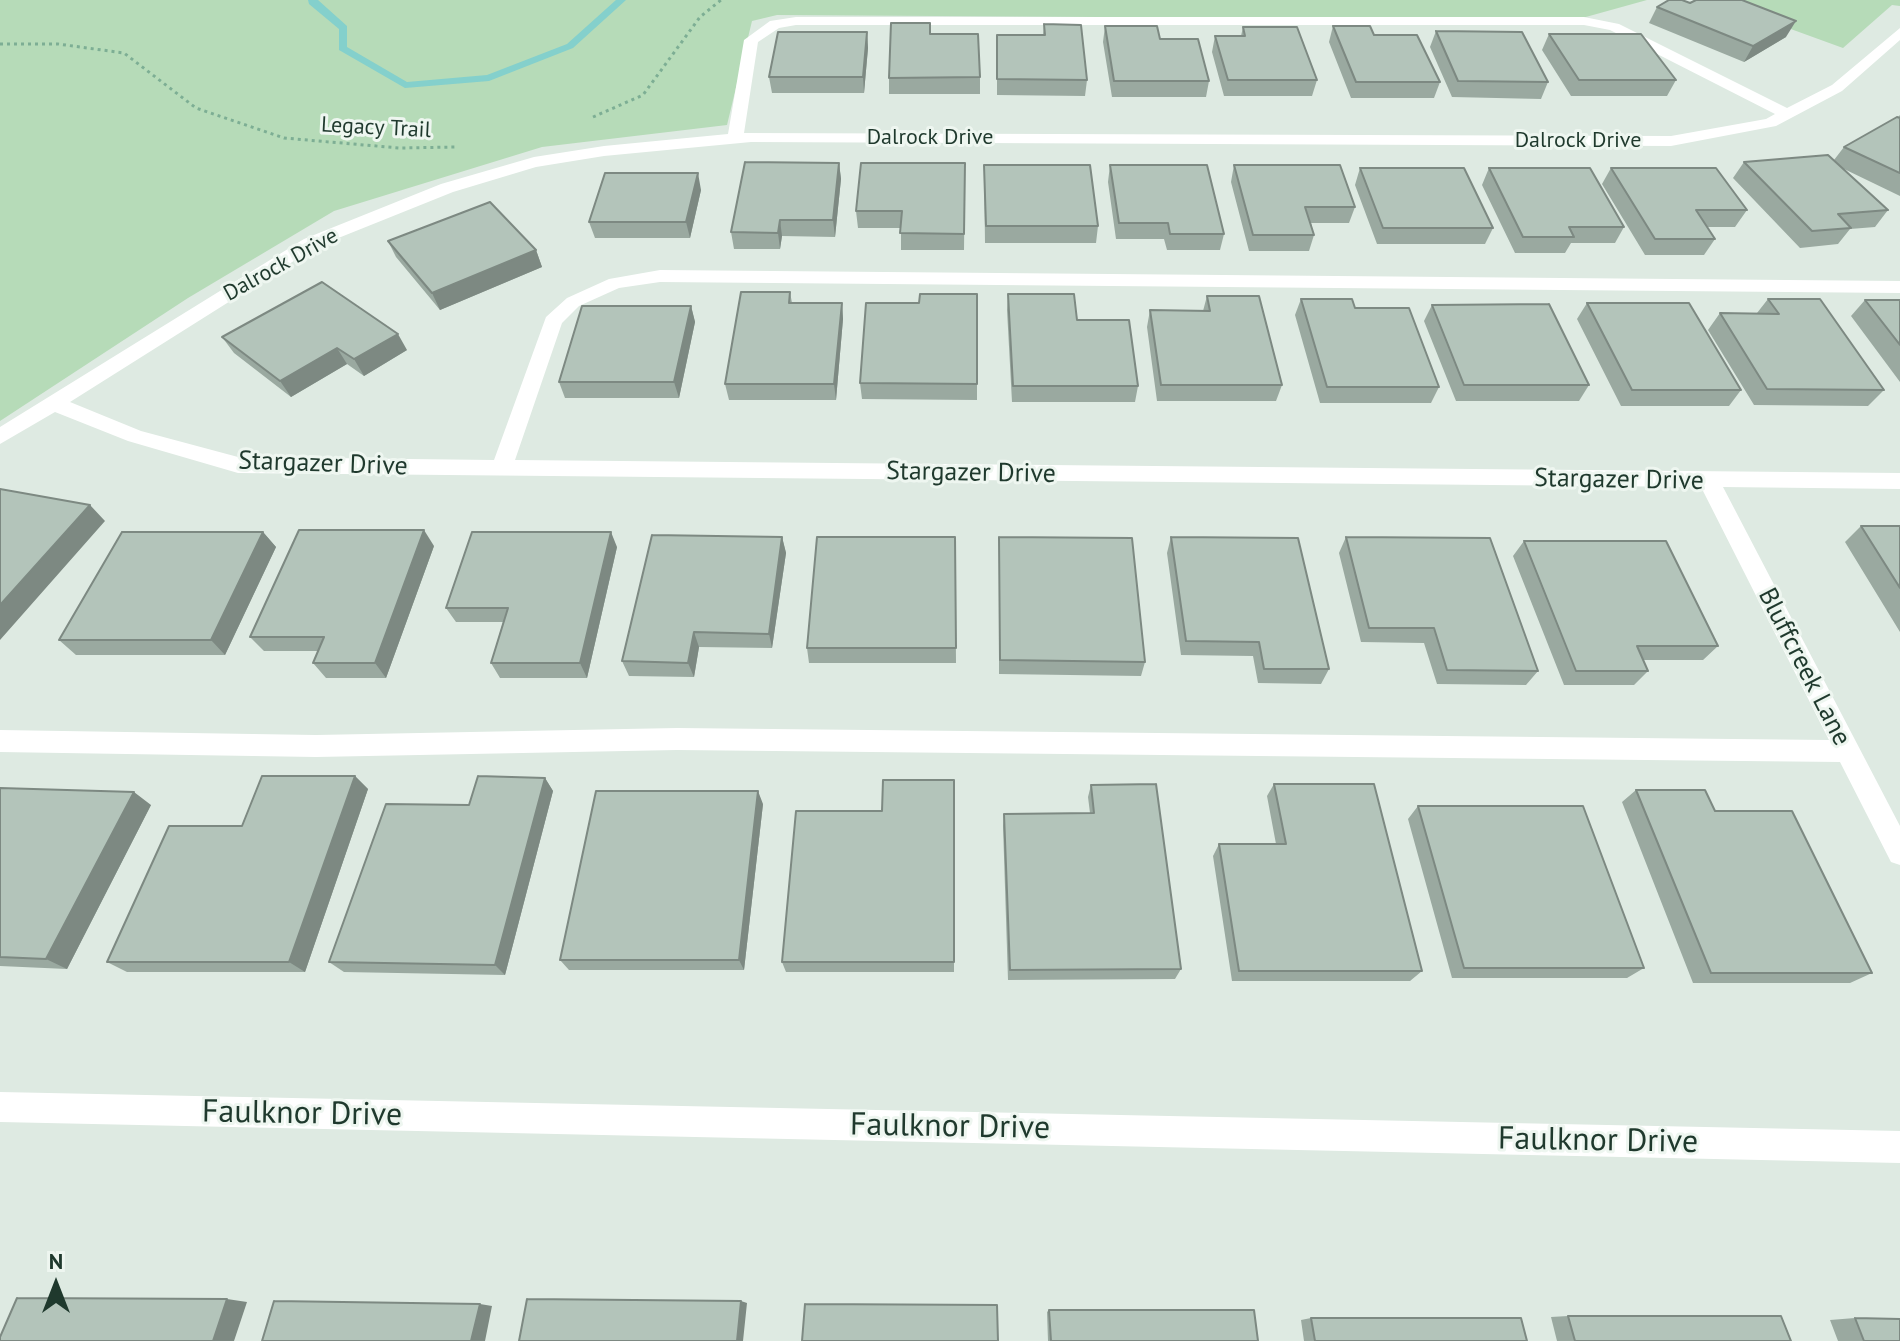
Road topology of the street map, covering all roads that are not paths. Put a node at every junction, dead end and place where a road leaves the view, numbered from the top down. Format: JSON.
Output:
{"nodes":[{"id":1,"x":1900,"y":32,"type":"edge"},
{"id":2,"x":1786,"y":114,"type":"junction"},
{"id":3,"x":735,"y":138,"type":"junction"},
{"id":4,"x":1900,"y":287,"type":"edge"},
{"id":5,"x":52,"y":403,"type":"junction"},
{"id":6,"x":0,"y":437,"type":"edge"},
{"id":7,"x":502,"y":468,"type":"junction"},
{"id":8,"x":1709,"y":481,"type":"junction"},
{"id":9,"x":1900,"y":481,"type":"edge"},
{"id":10,"x":0,"y":741,"type":"edge"},
{"id":11,"x":1848,"y":751,"type":"junction"},
{"id":12,"x":1900,"y":853,"type":"edge"},
{"id":13,"x":0,"y":1107,"type":"edge"},
{"id":14,"x":1900,"y":1147,"type":"edge"}],
"edges":[{"from":1,"to":2,"type":"street","name":"Dalrock Drive"},
{"from":2,"to":3,"type":"street","name":"Dalrock Drive"},
{"from":2,"to":3,"type":"street"},
{"from":3,"to":5,"type":"street","name":"Dalrock Drive"},
{"from":4,"to":7,"type":"street"},
{"from":5,"to":6,"type":"street","name":"Dalrock Drive"},
{"from":5,"to":7,"type":"street","name":"Stargazer Drive"},
{"from":7,"to":8,"type":"street","name":"Stargazer Drive"},
{"from":8,"to":9,"type":"street","name":"Stargazer Drive"},
{"from":8,"to":11,"type":"street","name":"Bluffcreek Lane"},
{"from":10,"to":11,"type":"street"},
{"from":11,"to":12,"type":"street","name":"Bluffcreek Lane"},
{"from":13,"to":14,"type":"street","name":"Faulknor Drive"}]}
